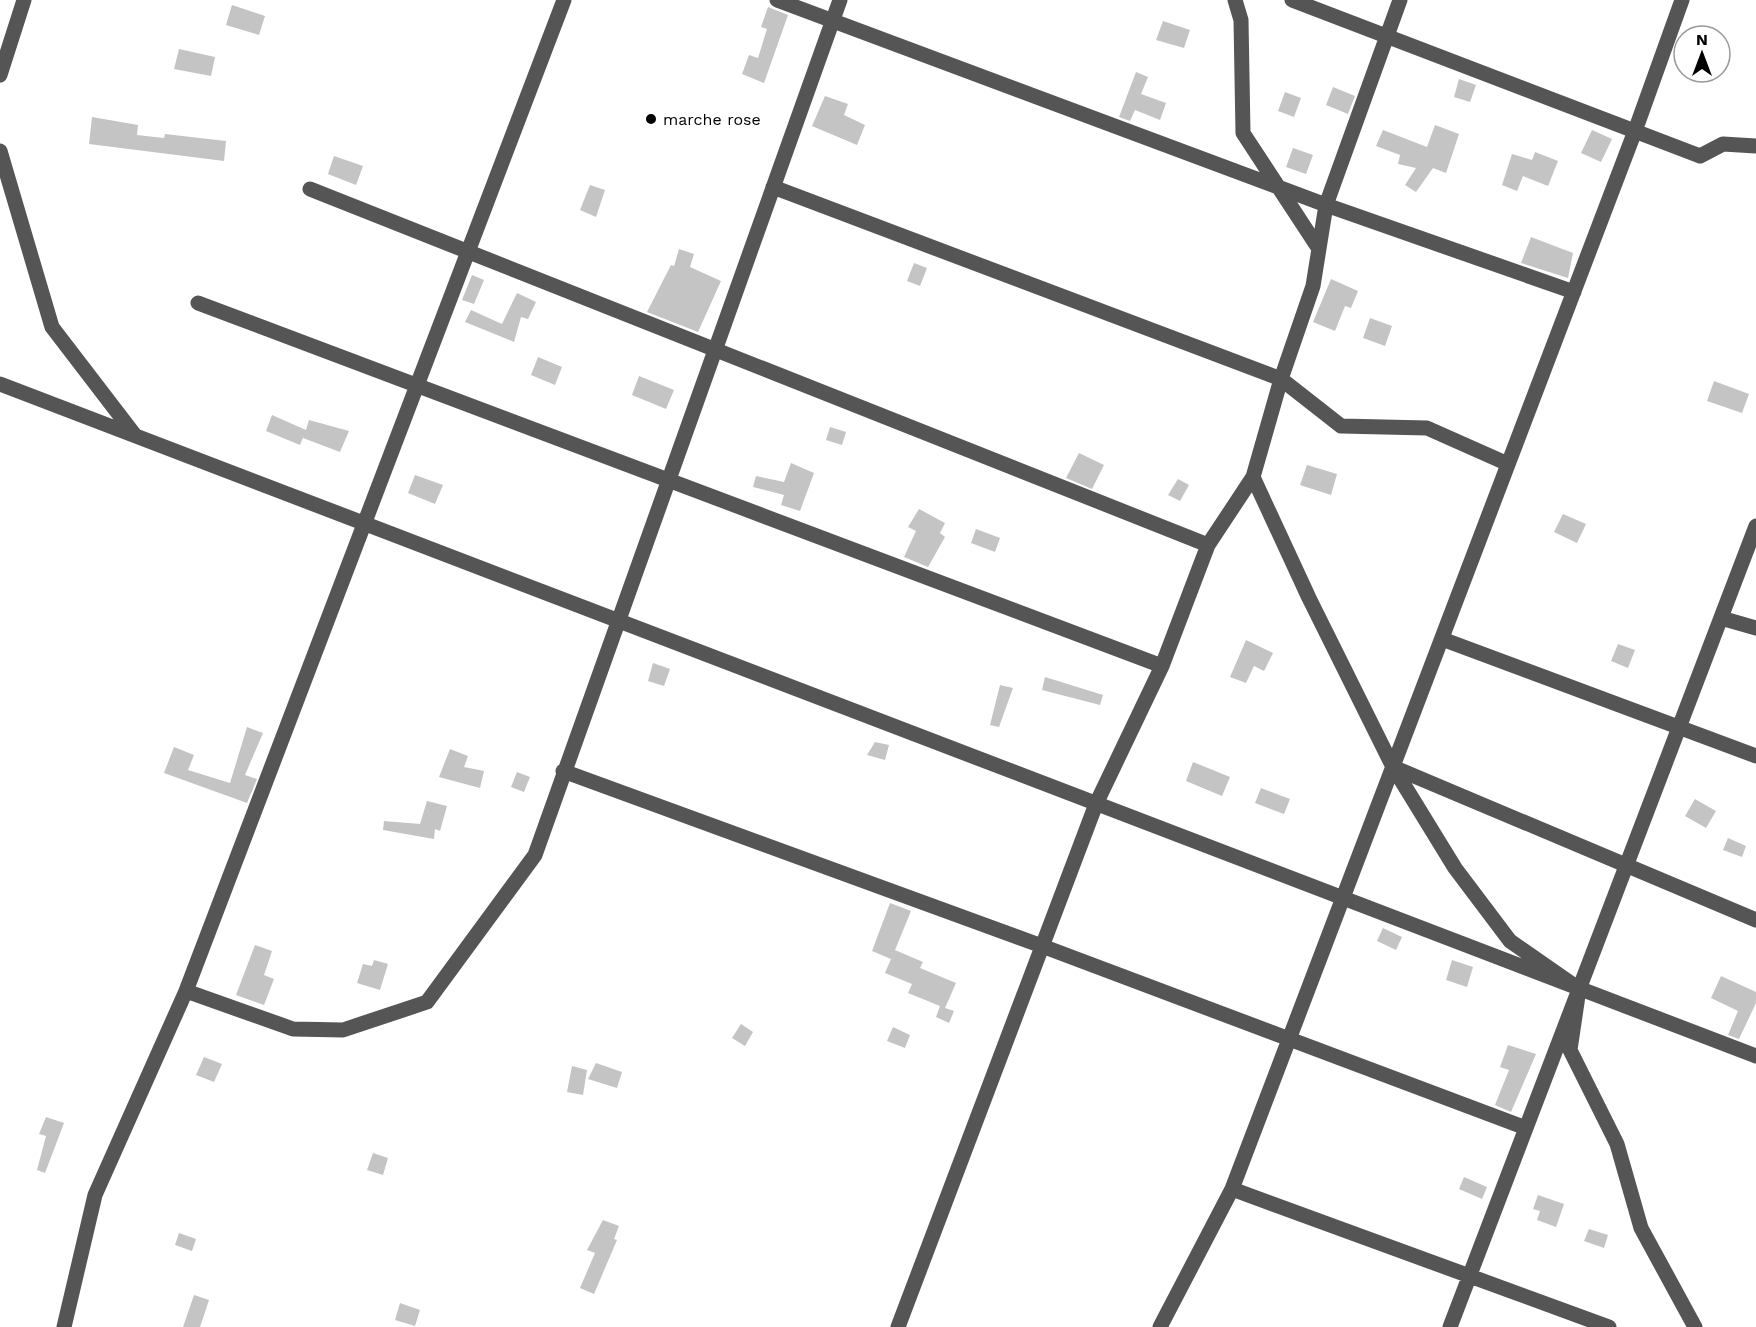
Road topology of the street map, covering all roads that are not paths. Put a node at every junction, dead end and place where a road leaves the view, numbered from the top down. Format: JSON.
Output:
{"nodes":[{"id":1,"x":24,"y":0,"type":"edge"},
{"id":2,"x":564,"y":0,"type":"edge"},
{"id":3,"x":777,"y":0,"type":"edge"},
{"id":4,"x":840,"y":0,"type":"edge"},
{"id":5,"x":1235,"y":0,"type":"edge"},
{"id":6,"x":1292,"y":0,"type":"edge"},
{"id":7,"x":1400,"y":0,"type":"edge"},
{"id":8,"x":1682,"y":0,"type":"edge"},
{"id":9,"x":832,"y":20,"type":"junction"},
{"id":10,"x":1386,"y":36,"type":"junction"},
{"id":11,"x":0,"y":75,"type":"edge"},
{"id":12,"x":1635,"y":131,"type":"junction"},
{"id":13,"x":1756,"y":146,"type":"edge"},
{"id":14,"x":0,"y":151,"type":"edge"},
{"id":15,"x":773,"y":186,"type":"junction"},
{"id":16,"x":1280,"y":188,"type":"junction"},
{"id":17,"x":310,"y":189,"type":"dead end"},
{"id":18,"x":1326,"y":205,"type":"junction"},
{"id":19,"x":1319,"y":249,"type":"junction"},
{"id":20,"x":468,"y":252,"type":"junction"},
{"id":21,"x":1574,"y":292,"type":"junction"},
{"id":22,"x":198,"y":303,"type":"dead end"},
{"id":23,"x":714,"y":350,"type":"junction"},
{"id":24,"x":1281,"y":379,"type":"junction"},
{"id":25,"x":0,"y":384,"type":"edge"},
{"id":26,"x":416,"y":387,"type":"junction"},
{"id":27,"x":134,"y":435,"type":"junction"},
{"id":28,"x":1509,"y":464,"type":"junction"},
{"id":29,"x":1253,"y":477,"type":"junction"},
{"id":30,"x":667,"y":482,"type":"junction"},
{"id":31,"x":364,"y":524,"type":"junction"},
{"id":32,"x":1756,"y":526,"type":"edge"},
{"id":33,"x":1208,"y":545,"type":"junction"},
{"id":34,"x":1721,"y":618,"type":"junction"},
{"id":35,"x":617,"y":621,"type":"junction"},
{"id":36,"x":1756,"y":628,"type":"edge"},
{"id":37,"x":1442,"y":639,"type":"junction"},
{"id":38,"x":1162,"y":666,"type":"junction"},
{"id":39,"x":1679,"y":727,"type":"junction"},
{"id":40,"x":1756,"y":756,"type":"edge"},
{"id":41,"x":1393,"y":767,"type":"junction"},
{"id":42,"x":563,"y":771,"type":"junction"},
{"id":43,"x":1096,"y":804,"type":"junction"},
{"id":44,"x":1626,"y":865,"type":"junction"},
{"id":45,"x":1343,"y":898,"type":"junction"},
{"id":46,"x":1756,"y":920,"type":"edge"},
{"id":47,"x":1042,"y":946,"type":"junction"},
{"id":48,"x":1579,"y":989,"type":"junction"},
{"id":49,"x":186,"y":991,"type":"junction"},
{"id":50,"x":1289,"y":1039,"type":"junction"},
{"id":51,"x":1756,"y":1056,"type":"edge"},
{"id":52,"x":1526,"y":1128,"type":"junction"},
{"id":53,"x":1232,"y":1189,"type":"junction"},
{"id":54,"x":1470,"y":1276,"type":"junction"},
{"id":55,"x":64,"y":1327,"type":"edge"},
{"id":56,"x":898,"y":1327,"type":"edge"},
{"id":57,"x":1160,"y":1327,"type":"edge"},
{"id":58,"x":1450,"y":1327,"type":"edge"},
{"id":59,"x":1610,"y":1327,"type":"edge"},
{"id":60,"x":1695,"y":1327,"type":"edge"}],
"edges":[{"from":1,"to":11,"type":"street"},
{"from":2,"to":20,"type":"street"},
{"from":3,"to":9,"type":"street"},
{"from":4,"to":9,"type":"street"},
{"from":5,"to":16,"type":"street"},
{"from":6,"to":10,"type":"street"},
{"from":7,"to":10,"type":"street"},
{"from":8,"to":12,"type":"street"},
{"from":9,"to":15,"type":"street"},
{"from":9,"to":16,"type":"street"},
{"from":10,"to":12,"type":"street"},
{"from":10,"to":18,"type":"street"},
{"from":12,"to":13,"type":"street"},
{"from":12,"to":21,"type":"street"},
{"from":14,"to":27,"type":"street"},
{"from":15,"to":23,"type":"street"},
{"from":15,"to":24,"type":"street"},
{"from":16,"to":18,"type":"street"},
{"from":16,"to":19,"type":"street"},
{"from":17,"to":20,"type":"street"},
{"from":18,"to":19,"type":"street"},
{"from":18,"to":21,"type":"street"},
{"from":19,"to":24,"type":"street"},
{"from":20,"to":23,"type":"street"},
{"from":20,"to":26,"type":"street"},
{"from":21,"to":28,"type":"street"},
{"from":22,"to":26,"type":"street"},
{"from":23,"to":30,"type":"street"},
{"from":23,"to":33,"type":"street"},
{"from":24,"to":28,"type":"street"},
{"from":24,"to":29,"type":"street"},
{"from":25,"to":27,"type":"street"},
{"from":26,"to":30,"type":"street"},
{"from":26,"to":31,"type":"street"},
{"from":27,"to":31,"type":"street"},
{"from":28,"to":37,"type":"street"},
{"from":29,"to":33,"type":"street"},
{"from":29,"to":41,"type":"street"},
{"from":30,"to":35,"type":"street"},
{"from":30,"to":38,"type":"street"},
{"from":31,"to":35,"type":"street"},
{"from":31,"to":49,"type":"street"},
{"from":32,"to":34,"type":"street"},
{"from":33,"to":38,"type":"street"},
{"from":34,"to":36,"type":"street"},
{"from":34,"to":39,"type":"street"},
{"from":35,"to":42,"type":"street"},
{"from":35,"to":43,"type":"street"},
{"from":37,"to":39,"type":"street"},
{"from":37,"to":41,"type":"street"},
{"from":38,"to":43,"type":"street"},
{"from":39,"to":40,"type":"street"},
{"from":39,"to":44,"type":"street"},
{"from":41,"to":44,"type":"street"},
{"from":41,"to":45,"type":"street"},
{"from":41,"to":48,"type":"street"},
{"from":42,"to":47,"type":"street"},
{"from":42,"to":49,"type":"street"},
{"from":43,"to":45,"type":"street"},
{"from":43,"to":47,"type":"street"},
{"from":44,"to":46,"type":"street"},
{"from":44,"to":48,"type":"street"},
{"from":45,"to":48,"type":"street"},
{"from":45,"to":50,"type":"street"},
{"from":47,"to":50,"type":"street"},
{"from":47,"to":56,"type":"street"},
{"from":48,"to":51,"type":"street"},
{"from":48,"to":52,"type":"street"},
{"from":48,"to":60,"type":"street"},
{"from":49,"to":55,"type":"street"},
{"from":50,"to":52,"type":"street"},
{"from":50,"to":53,"type":"street"},
{"from":52,"to":54,"type":"street"},
{"from":53,"to":54,"type":"street"},
{"from":53,"to":57,"type":"street"},
{"from":54,"to":58,"type":"street"},
{"from":54,"to":59,"type":"street"}]}
